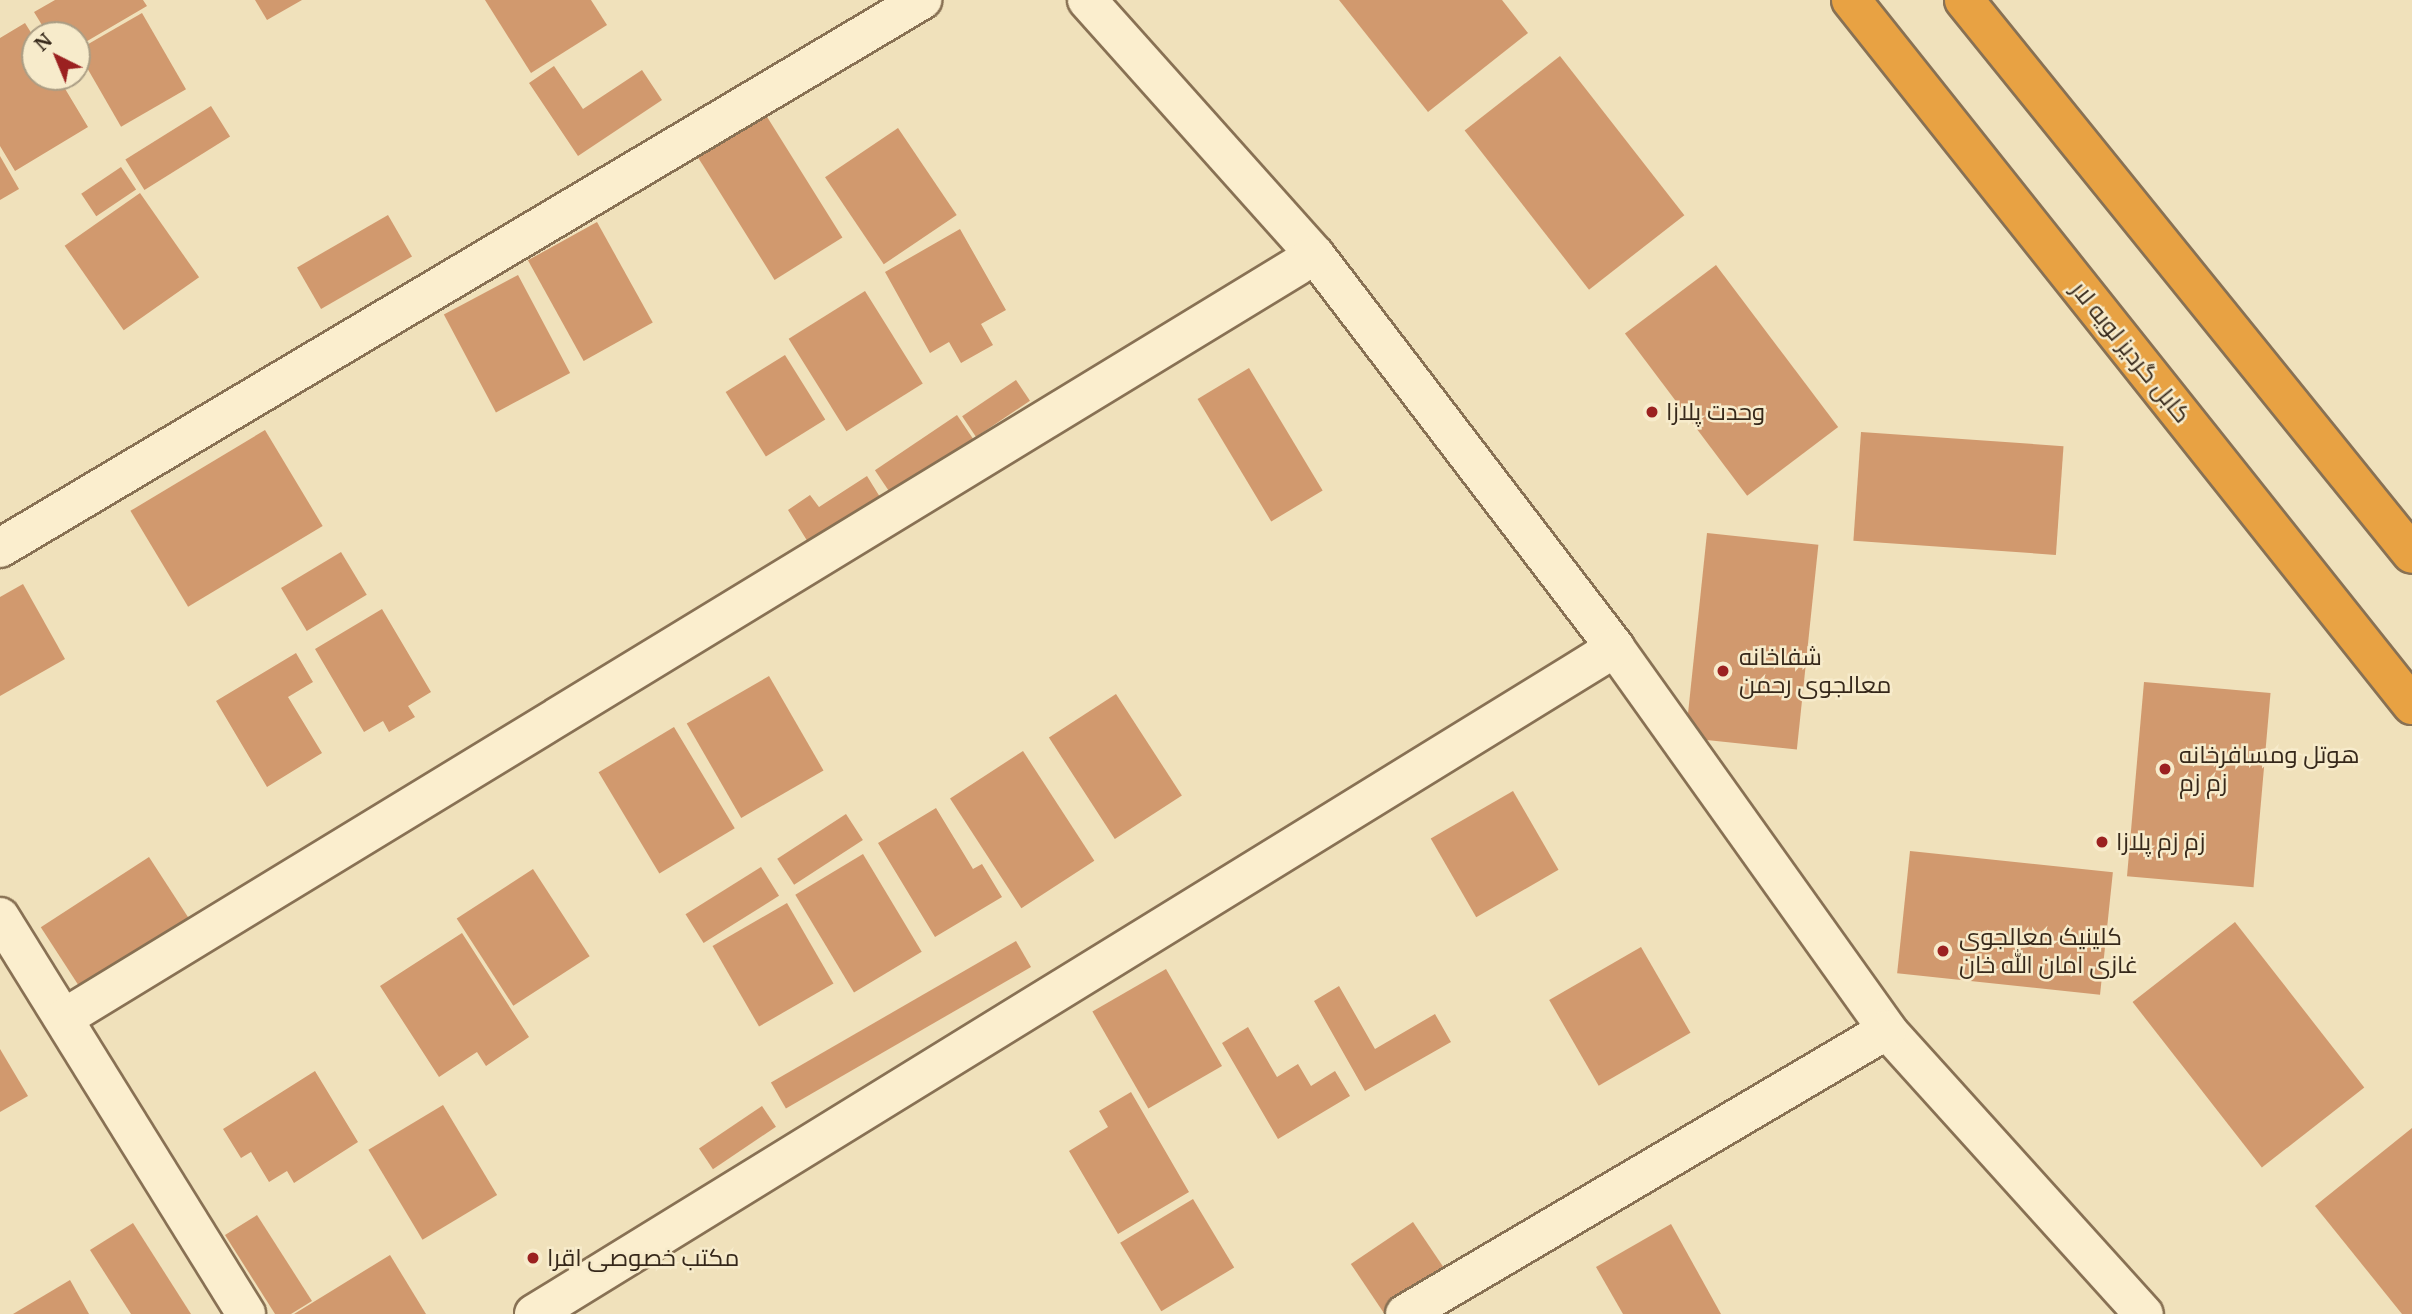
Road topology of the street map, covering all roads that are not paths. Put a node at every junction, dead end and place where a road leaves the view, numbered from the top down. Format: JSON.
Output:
{"nodes":[{"id":1,"x":922,"y":0,"type":"edge"},
{"id":2,"x":1087,"y":0,"type":"edge"},
{"id":3,"x":1851,"y":0,"type":"edge"},
{"id":4,"x":1964,"y":0,"type":"edge"},
{"id":5,"x":1315,"y":255,"type":"junction"},
{"id":6,"x":0,"y":548,"type":"edge"},
{"id":7,"x":2412,"y":554,"type":"edge"},
{"id":8,"x":1615,"y":648,"type":"junction"},
{"id":9,"x":2412,"y":705,"type":"edge"},
{"id":10,"x":0,"y":917,"type":"edge"},
{"id":11,"x":64,"y":1018,"type":"junction"},
{"id":12,"x":1887,"y":1030,"type":"junction"},
{"id":13,"x":246,"y":1314,"type":"edge"},
{"id":14,"x":534,"y":1314,"type":"edge"},
{"id":15,"x":1405,"y":1314,"type":"edge"},
{"id":16,"x":2144,"y":1314,"type":"edge"}],
"edges":[{"from":1,"to":6,"type":"street"},
{"from":2,"to":5,"type":"street"},
{"from":3,"to":9,"type":"highway","name":"کابل گردیز لویه لار"},
{"from":4,"to":7,"type":"highway"},
{"from":5,"to":8,"type":"street"},
{"from":5,"to":11,"type":"street"},
{"from":8,"to":12,"type":"street"},
{"from":8,"to":14,"type":"street"},
{"from":10,"to":11,"type":"street"},
{"from":11,"to":13,"type":"street"},
{"from":12,"to":15,"type":"street"},
{"from":12,"to":16,"type":"street"}]}
